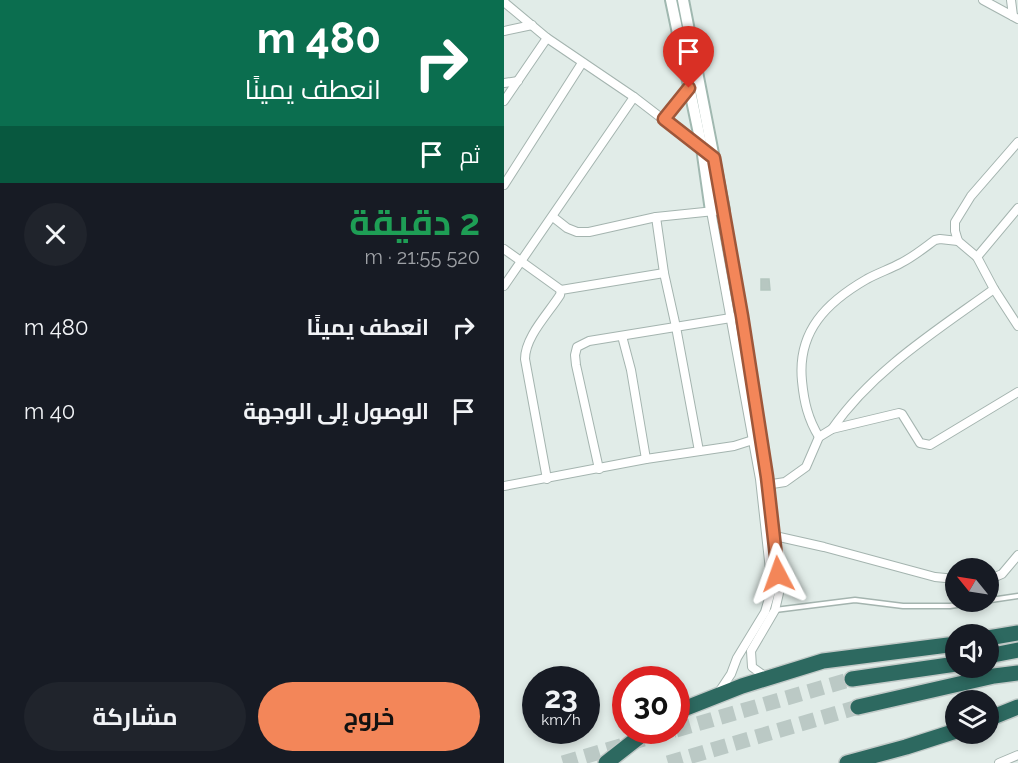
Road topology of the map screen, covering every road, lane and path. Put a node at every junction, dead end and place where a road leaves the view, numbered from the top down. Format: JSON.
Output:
{"nodes":[{"id":1,"x":671,"y":0,"type":"edge"},
{"id":2,"x":983,"y":0,"type":"edge"},
{"id":3,"x":1011,"y":0,"type":"edge"},
{"id":4,"x":686,"y":1,"type":"edge"},
{"id":5,"x":504,"y":2,"type":"edge"},
{"id":6,"x":1016,"y":18,"type":"edge"},
{"id":7,"x":532,"y":25,"type":"junction"},
{"id":8,"x":504,"y":30,"type":"edge"},
{"id":9,"x":547,"y":38,"type":"junction"},
{"id":10,"x":582,"y":63,"type":"junction"},
{"id":11,"x":518,"y":81,"type":"junction"},
{"id":12,"x":504,"y":83,"type":"edge"},
{"id":13,"x":689,"y":88,"type":"junction"},
{"id":14,"x":634,"y":97,"type":"junction"},
{"id":15,"x":504,"y":101,"type":"edge"},
{"id":16,"x":664,"y":119,"type":"junction"},
{"id":17,"x":1018,"y":142,"type":"edge"},
{"id":18,"x":702,"y":148,"type":"junction"},
{"id":19,"x":714,"y":158,"type":"junction"},
{"id":20,"x":504,"y":185,"type":"edge"},
{"id":21,"x":1018,"y":208,"type":"edge"},
{"id":22,"x":724,"y":210,"type":"junction"},
{"id":23,"x":711,"y":211,"type":"junction"},
{"id":24,"x":553,"y":217,"type":"junction"},
{"id":25,"x":656,"y":217,"type":"junction"},
{"id":26,"x":958,"y":241,"type":"junction"},
{"id":27,"x":504,"y":249,"type":"edge"},
{"id":28,"x":977,"y":257,"type":"junction"},
{"id":29,"x":522,"y":261,"type":"junction"},
{"id":30,"x":664,"y":273,"type":"junction"},
{"id":31,"x":504,"y":286,"type":"edge"},
{"id":32,"x":994,"y":289,"type":"junction"},
{"id":33,"x":561,"y":290,"type":"junction"},
{"id":34,"x":730,"y":316,"type":"junction"},
{"id":35,"x":742,"y":316,"type":"junction"},
{"id":36,"x":1017,"y":320,"type":"edge"},
{"id":37,"x":676,"y":327,"type":"junction"},
{"id":38,"x":622,"y":336,"type":"junction"},
{"id":39,"x":1018,"y":392,"type":"edge"},
{"id":40,"x":832,"y":429,"type":"junction"},
{"id":41,"x":819,"y":437,"type":"junction"},
{"id":42,"x":757,"y":439,"type":"junction"},
{"id":43,"x":699,"y":452,"type":"junction"},
{"id":44,"x":646,"y":459,"type":"junction"},
{"id":45,"x":599,"y":469,"type":"junction"},
{"id":46,"x":547,"y":479,"type":"junction"},
{"id":47,"x":765,"y":485,"type":"junction"},
{"id":48,"x":504,"y":486,"type":"edge"},
{"id":49,"x":775,"y":536,"type":"junction"},
{"id":50,"x":1018,"y":555,"type":"edge"},
{"id":51,"x":999,"y":575,"type":"edge"},
{"id":52,"x":945,"y":578,"type":"edge"},
{"id":53,"x":1018,"y":596,"type":"edge"},
{"id":54,"x":771,"y":612,"type":"junction"},
{"id":55,"x":1018,"y":633,"type":"edge"},
{"id":56,"x":999,"y":636,"type":"edge"},
{"id":57,"x":945,"y":645,"type":"edge"},
{"id":58,"x":1018,"y":650,"type":"edge"},
{"id":59,"x":999,"y":654,"type":"edge"},
{"id":60,"x":945,"y":665,"type":"edge"},
{"id":61,"x":1018,"y":673,"type":"edge"},
{"id":62,"x":768,"y":678,"type":"junction"},
{"id":63,"x":852,"y":679,"type":"tunnel mouth"},
{"id":64,"x":716,"y":696,"type":"junction"},
{"id":65,"x":690,"y":706,"type":"edge"},
{"id":66,"x":858,"y":706,"type":"tunnel mouth"},
{"id":67,"x":1018,"y":707,"type":"edge"},
{"id":68,"x":999,"y":715,"type":"edge"},
{"id":69,"x":945,"y":735,"type":"edge"},
{"id":70,"x":630,"y":744,"type":"edge"},
{"id":71,"x":1018,"y":755,"type":"edge"},
{"id":72,"x":606,"y":763,"type":"edge"},
{"id":73,"x":847,"y":763,"type":"edge"},
{"id":74,"x":999,"y":763,"type":"edge"}],
"edges":[{"from":1,"to":13,"type":"main road"},
{"from":2,"to":6,"type":"street"},
{"from":3,"to":6,"type":"street"},
{"from":4,"to":19,"type":"main road"},
{"from":5,"to":7,"type":"street"},
{"from":7,"to":8,"type":"street"},
{"from":7,"to":9,"type":"street"},
{"from":9,"to":10,"type":"street"},
{"from":9,"to":11,"type":"street"},
{"from":10,"to":14,"type":"street"},
{"from":10,"to":20,"type":"street"},
{"from":11,"to":12,"type":"street"},
{"from":11,"to":15,"type":"street"},
{"from":13,"to":16,"type":"street"},
{"from":13,"to":18,"type":"main road"},
{"from":14,"to":16,"type":"street"},
{"from":14,"to":24,"type":"street"},
{"from":16,"to":18,"type":"street"},
{"from":17,"to":26,"type":"street"},
{"from":18,"to":19,"type":"street"},
{"from":18,"to":23,"type":"main road"},
{"from":19,"to":22,"type":"main road"},
{"from":21,"to":28,"type":"street"},
{"from":22,"to":23,"type":"street"},
{"from":22,"to":35,"type":"street"},
{"from":23,"to":25,"type":"street"},
{"from":23,"to":34,"type":"street"},
{"from":24,"to":25,"type":"street"},
{"from":24,"to":29,"type":"street"},
{"from":25,"to":30,"type":"street"},
{"from":26,"to":28,"type":"street"},
{"from":26,"to":41,"type":"street"},
{"from":27,"to":29,"type":"street"},
{"from":28,"to":32,"type":"street"},
{"from":29,"to":31,"type":"street"},
{"from":29,"to":33,"type":"street"},
{"from":30,"to":33,"type":"street"},
{"from":30,"to":37,"type":"street"},
{"from":32,"to":36,"type":"street"},
{"from":32,"to":40,"type":"street"},
{"from":33,"to":46,"type":"street"},
{"from":34,"to":35,"type":"street"},
{"from":34,"to":37,"type":"street"},
{"from":34,"to":42,"type":"street"},
{"from":35,"to":42,"type":"street"},
{"from":37,"to":38,"type":"street"},
{"from":37,"to":43,"type":"street"},
{"from":38,"to":44,"type":"street"},
{"from":38,"to":45,"type":"street"},
{"from":39,"to":40,"type":"street"},
{"from":40,"to":41,"type":"street"},
{"from":41,"to":47,"type":"street"},
{"from":42,"to":43,"type":"street"},
{"from":42,"to":47,"type":"street"},
{"from":43,"to":44,"type":"street"},
{"from":44,"to":45,"type":"street"},
{"from":45,"to":46,"type":"street"},
{"from":46,"to":48,"type":"street"},
{"from":47,"to":49,"type":"street"},
{"from":47,"to":54,"type":"street"},
{"from":49,"to":52,"type":"street"},
{"from":49,"to":54,"type":"street"},
{"from":50,"to":51,"type":"street"},
{"from":53,"to":54,"type":"lane"},
{"from":54,"to":62,"type":"street"},
{"from":54,"to":64,"type":"street"},
{"from":55,"to":56,"type":"highway"},
{"from":57,"to":62,"type":"highway"},
{"from":58,"to":59,"type":"highway"},
{"from":60,"to":63,"type":"highway"},
{"from":61,"to":66,"type":"highway"},
{"from":62,"to":64,"type":"highway"},
{"from":64,"to":65,"type":"highway"},
{"from":67,"to":68,"type":"highway"},
{"from":69,"to":73,"type":"highway"},
{"from":70,"to":72,"type":"highway"},
{"from":71,"to":74,"type":"street"}]}
